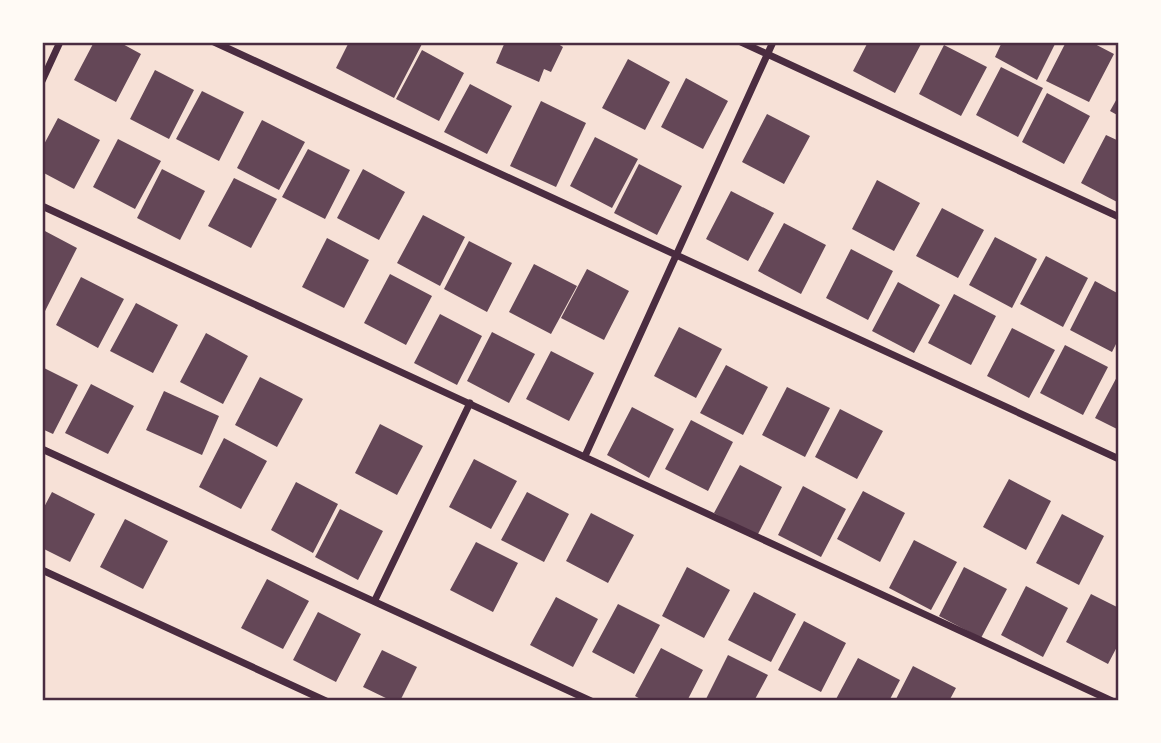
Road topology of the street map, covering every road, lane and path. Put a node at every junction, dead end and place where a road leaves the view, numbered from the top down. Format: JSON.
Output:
{"nodes":[{"id":1,"x":60,"y":42,"type":"edge"},
{"id":2,"x":214,"y":42,"type":"edge"},
{"id":3,"x":741,"y":42,"type":"edge"},
{"id":4,"x":773,"y":42,"type":"edge"},
{"id":5,"x":767,"y":54,"type":"junction"},
{"id":6,"x":42,"y":81,"type":"edge"},
{"id":7,"x":42,"y":206,"type":"edge"},
{"id":8,"x":1119,"y":217,"type":"edge"},
{"id":9,"x":675,"y":255,"type":"junction"},
{"id":10,"x":470,"y":403,"type":"junction"},
{"id":11,"x":42,"y":449,"type":"edge"},
{"id":12,"x":585,"y":456,"type":"junction"},
{"id":13,"x":1119,"y":459,"type":"edge"},
{"id":14,"x":42,"y":570,"type":"edge"},
{"id":15,"x":376,"y":600,"type":"junction"},
{"id":16,"x":326,"y":701,"type":"edge"},
{"id":17,"x":591,"y":701,"type":"edge"},
{"id":18,"x":1112,"y":701,"type":"edge"}],
"edges":[{"from":1,"to":6,"type":"street"},
{"from":2,"to":9,"type":"street"},
{"from":3,"to":5,"type":"street"},
{"from":4,"to":5,"type":"street"},
{"from":5,"to":8,"type":"street"},
{"from":5,"to":9,"type":"street"},
{"from":7,"to":10,"type":"street"},
{"from":9,"to":12,"type":"street"},
{"from":9,"to":13,"type":"street"},
{"from":10,"to":12,"type":"street"},
{"from":10,"to":15,"type":"street"},
{"from":11,"to":15,"type":"street"},
{"from":12,"to":18,"type":"street"},
{"from":14,"to":16,"type":"street"},
{"from":15,"to":17,"type":"street"}]}
